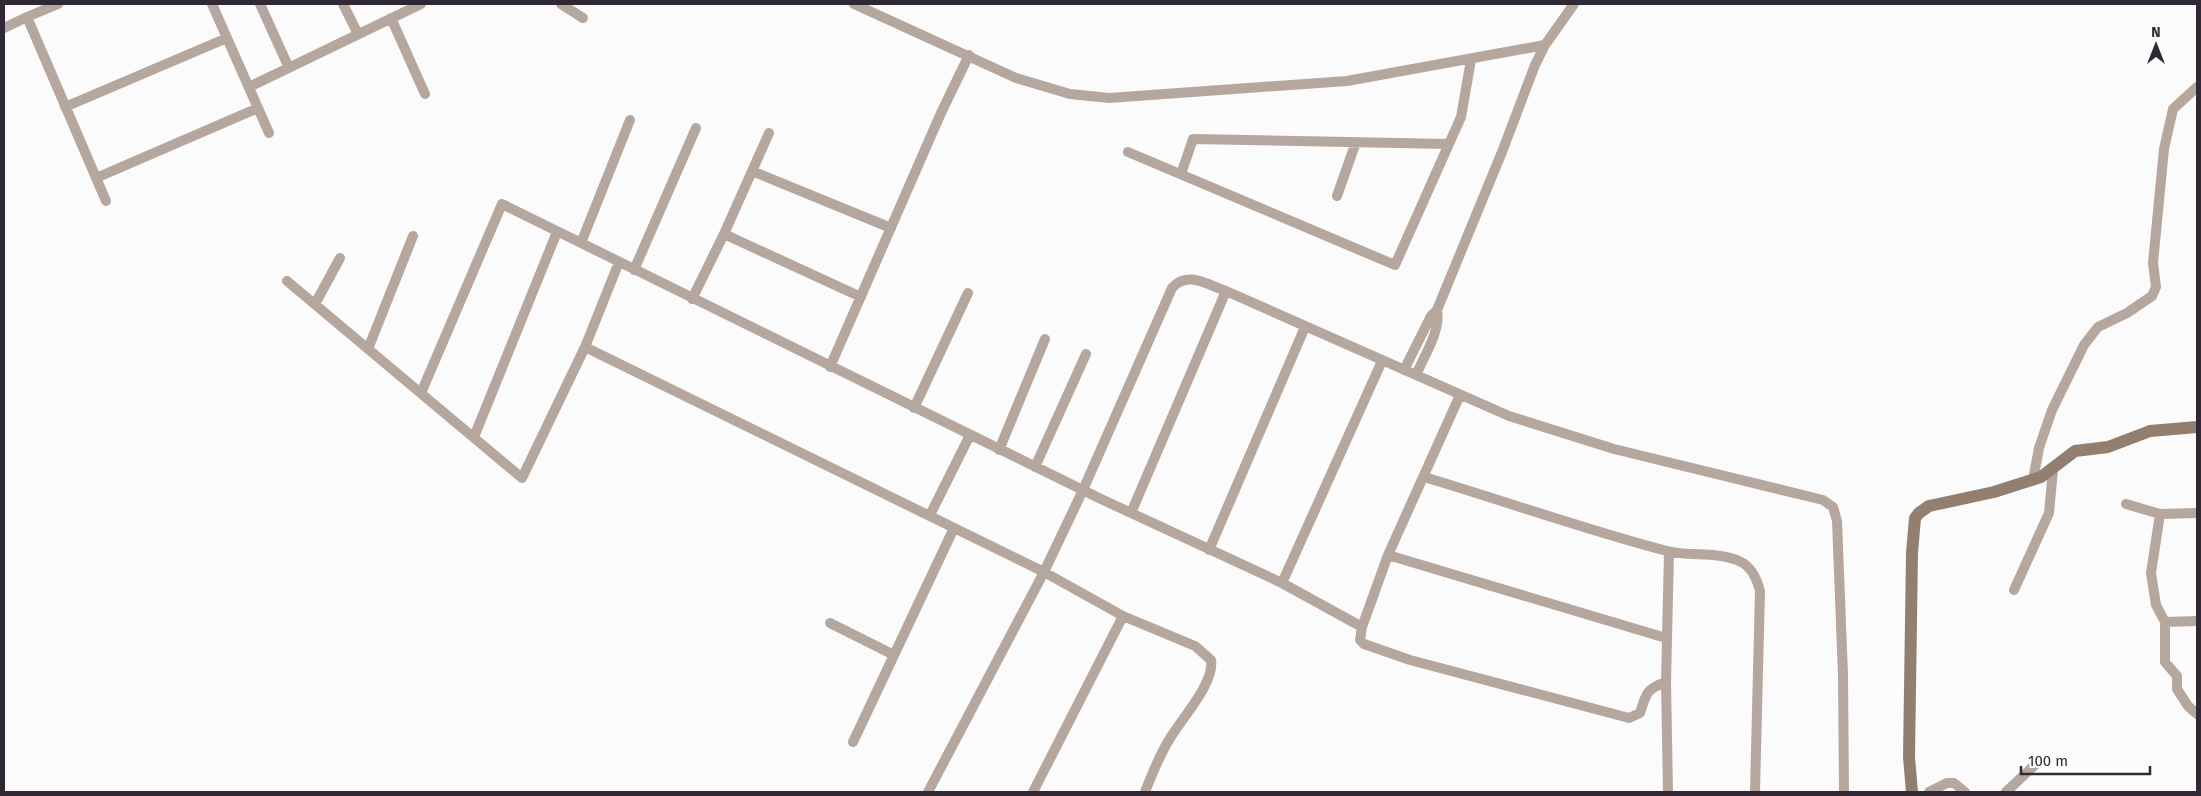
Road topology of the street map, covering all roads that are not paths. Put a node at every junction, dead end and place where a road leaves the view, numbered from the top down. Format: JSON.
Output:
{"nodes":[{"id":1,"x":58,"y":4,"type":"edge"},
{"id":2,"x":212,"y":4,"type":"edge"},
{"id":3,"x":260,"y":4,"type":"edge"},
{"id":4,"x":344,"y":4,"type":"edge"},
{"id":5,"x":421,"y":4,"type":"edge"},
{"id":6,"x":561,"y":4,"type":"edge"},
{"id":7,"x":854,"y":4,"type":"edge"},
{"id":8,"x":1574,"y":4,"type":"edge"},
{"id":9,"x":27,"y":17,"type":"junction"},
{"id":10,"x":391,"y":18,"type":"junction"},
{"id":11,"x":583,"y":18,"type":"dead end"},
{"id":12,"x":4,"y":28,"type":"edge"},
{"id":13,"x":358,"y":34,"type":"junction"},
{"id":14,"x":227,"y":38,"type":"junction"},
{"id":15,"x":1545,"y":45,"type":"junction"},
{"id":16,"x":969,"y":55,"type":"junction"},
{"id":17,"x":1471,"y":60,"type":"junction"},
{"id":18,"x":289,"y":68,"type":"junction"},
{"id":19,"x":249,"y":87,"type":"junction"},
{"id":20,"x":2197,"y":87,"type":"edge"},
{"id":21,"x":425,"y":94,"type":"dead end"},
{"id":22,"x":66,"y":106,"type":"junction"},
{"id":23,"x":258,"y":108,"type":"junction"},
{"id":24,"x":630,"y":120,"type":"dead end"},
{"id":25,"x":696,"y":128,"type":"dead end"},
{"id":26,"x":269,"y":133,"type":"dead end"},
{"id":27,"x":769,"y":133,"type":"dead end"},
{"id":28,"x":1356,"y":142,"type":"junction"},
{"id":29,"x":1449,"y":144,"type":"junction"},
{"id":30,"x":1128,"y":152,"type":"dead end"},
{"id":31,"x":752,"y":170,"type":"junction"},
{"id":32,"x":1181,"y":174,"type":"junction"},
{"id":33,"x":96,"y":178,"type":"junction"},
{"id":34,"x":1337,"y":196,"type":"dead end"},
{"id":35,"x":106,"y":201,"type":"dead end"},
{"id":36,"x":891,"y":228,"type":"junction"},
{"id":37,"x":557,"y":232,"type":"junction"},
{"id":38,"x":724,"y":234,"type":"junction"},
{"id":39,"x":413,"y":236,"type":"dead end"},
{"id":40,"x":581,"y":244,"type":"junction"},
{"id":41,"x":340,"y":258,"type":"dead end"},
{"id":42,"x":619,"y":262,"type":"junction"},
{"id":43,"x":634,"y":270,"type":"junction"},
{"id":44,"x":287,"y":281,"type":"dead end"},
{"id":45,"x":1226,"y":291,"type":"junction"},
{"id":46,"x":968,"y":293,"type":"dead end"},
{"id":47,"x":861,"y":297,"type":"junction"},
{"id":48,"x":692,"y":299,"type":"junction"},
{"id":49,"x":315,"y":304,"type":"junction"},
{"id":50,"x":1437,"y":310,"type":"junction"},
{"id":51,"x":1305,"y":327,"type":"junction"},
{"id":52,"x":1045,"y":339,"type":"dead end"},
{"id":53,"x":586,"y":347,"type":"junction"},
{"id":54,"x":368,"y":349,"type":"junction"},
{"id":55,"x":1086,"y":354,"type":"dead end"},
{"id":56,"x":1382,"y":361,"type":"junction"},
{"id":57,"x":830,"y":367,"type":"junction"},
{"id":58,"x":1404,"y":370,"type":"junction"},
{"id":59,"x":1416,"y":375,"type":"junction"},
{"id":60,"x":421,"y":393,"type":"junction"},
{"id":61,"x":1460,"y":395,"type":"junction"},
{"id":62,"x":914,"y":408,"type":"junction"},
{"id":63,"x":2197,"y":427,"type":"edge"},
{"id":64,"x":970,"y":435,"type":"junction"},
{"id":65,"x":474,"y":438,"type":"junction"},
{"id":66,"x":999,"y":450,"type":"junction"},
{"id":67,"x":1035,"y":467,"type":"junction"},
{"id":68,"x":2052,"y":470,"type":"junction"},
{"id":69,"x":1424,"y":477,"type":"junction"},
{"id":70,"x":2033,"y":480,"type":"junction"},
{"id":71,"x":1083,"y":490,"type":"junction"},
{"id":72,"x":2126,"y":504,"type":"dead end"},
{"id":73,"x":1131,"y":513,"type":"junction"},
{"id":74,"x":2197,"y":513,"type":"edge"},
{"id":75,"x":2160,"y":514,"type":"junction"},
{"id":76,"x":930,"y":516,"type":"junction"},
{"id":77,"x":954,"y":528,"type":"junction"},
{"id":78,"x":1209,"y":550,"type":"junction"},
{"id":79,"x":1669,"y":552,"type":"junction"},
{"id":80,"x":1388,"y":554,"type":"junction"},
{"id":81,"x":1044,"y":572,"type":"junction"},
{"id":82,"x":1282,"y":583,"type":"junction"},
{"id":83,"x":2014,"y":590,"type":"dead end"},
{"id":84,"x":1123,"y":616,"type":"junction"},
{"id":85,"x":2197,"y":621,"type":"edge"},
{"id":86,"x":2165,"y":622,"type":"junction"},
{"id":87,"x":830,"y":623,"type":"dead end"},
{"id":88,"x":1362,"y":627,"type":"junction"},
{"id":89,"x":1666,"y":638,"type":"junction"},
{"id":90,"x":894,"y":655,"type":"junction"},
{"id":91,"x":1666,"y":682,"type":"junction"},
{"id":92,"x":2197,"y":714,"type":"edge"},
{"id":93,"x":853,"y":742,"type":"dead end"},
{"id":94,"x":2040,"y":760,"type":"dead end"},
{"id":95,"x":928,"y":792,"type":"edge"},
{"id":96,"x":1033,"y":792,"type":"edge"},
{"id":97,"x":1145,"y":792,"type":"edge"},
{"id":98,"x":1668,"y":792,"type":"edge"},
{"id":99,"x":1755,"y":792,"type":"edge"},
{"id":100,"x":1844,"y":792,"type":"edge"},
{"id":101,"x":1912,"y":792,"type":"edge"},
{"id":102,"x":1929,"y":792,"type":"edge"},
{"id":103,"x":1965,"y":792,"type":"edge"},
{"id":104,"x":2006,"y":792,"type":"edge"}],
"edges":[{"from":1,"to":9,"type":"street"},
{"from":2,"to":14,"type":"street"},
{"from":3,"to":18,"type":"street"},
{"from":4,"to":13,"type":"street"},
{"from":5,"to":10,"type":"street"},
{"from":6,"to":11,"type":"street"},
{"from":7,"to":16,"type":"street"},
{"from":8,"to":15,"type":"street"},
{"from":9,"to":12,"type":"street"},
{"from":9,"to":22,"type":"street"},
{"from":10,"to":13,"type":"street"},
{"from":10,"to":21,"type":"street"},
{"from":13,"to":18,"type":"street"},
{"from":14,"to":19,"type":"street"},
{"from":14,"to":22,"type":"street"},
{"from":15,"to":17,"type":"street"},
{"from":15,"to":50,"type":"street"},
{"from":16,"to":17,"type":"street"},
{"from":16,"to":36,"type":"street"},
{"from":17,"to":29,"type":"street"},
{"from":18,"to":19,"type":"street"},
{"from":19,"to":23,"type":"street"},
{"from":20,"to":70,"type":"street"},
{"from":22,"to":33,"type":"street"},
{"from":23,"to":26,"type":"street"},
{"from":23,"to":33,"type":"street"},
{"from":24,"to":40,"type":"street"},
{"from":25,"to":43,"type":"street"},
{"from":27,"to":31,"type":"street"},
{"from":28,"to":29,"type":"street"},
{"from":28,"to":32,"type":"street"},
{"from":28,"to":34,"type":"street"},
{"from":29,"to":32,"type":"street"},
{"from":30,"to":32,"type":"street"},
{"from":31,"to":36,"type":"street"},
{"from":31,"to":38,"type":"street"},
{"from":33,"to":35,"type":"street"},
{"from":36,"to":47,"type":"street"},
{"from":37,"to":40,"type":"street"},
{"from":37,"to":60,"type":"street"},
{"from":37,"to":65,"type":"street"},
{"from":38,"to":47,"type":"street"},
{"from":38,"to":48,"type":"street"},
{"from":39,"to":54,"type":"street"},
{"from":40,"to":42,"type":"street"},
{"from":41,"to":49,"type":"street"},
{"from":42,"to":43,"type":"street"},
{"from":42,"to":53,"type":"street"},
{"from":43,"to":48,"type":"street"},
{"from":44,"to":49,"type":"street"},
{"from":45,"to":51,"type":"street"},
{"from":45,"to":71,"type":"street"},
{"from":45,"to":73,"type":"street"},
{"from":46,"to":62,"type":"street"},
{"from":47,"to":57,"type":"street"},
{"from":48,"to":57,"type":"street"},
{"from":49,"to":54,"type":"street"},
{"from":50,"to":58,"type":"street"},
{"from":50,"to":59,"type":"street"},
{"from":51,"to":56,"type":"street"},
{"from":51,"to":78,"type":"street"},
{"from":52,"to":66,"type":"street"},
{"from":53,"to":65,"type":"street"},
{"from":53,"to":76,"type":"street"},
{"from":54,"to":60,"type":"street"},
{"from":55,"to":67,"type":"street"},
{"from":56,"to":58,"type":"street"},
{"from":56,"to":82,"type":"street"},
{"from":57,"to":62,"type":"street"},
{"from":58,"to":59,"type":"street"},
{"from":59,"to":61,"type":"street"},
{"from":60,"to":65,"type":"street"},
{"from":61,"to":69,"type":"street"},
{"from":61,"to":100,"type":"street"},
{"from":62,"to":64,"type":"street"},
{"from":63,"to":68,"type":"street"},
{"from":64,"to":66,"type":"street"},
{"from":64,"to":76,"type":"street"},
{"from":66,"to":67,"type":"street"},
{"from":67,"to":71,"type":"street"},
{"from":68,"to":70,"type":"street"},
{"from":68,"to":83,"type":"street"},
{"from":69,"to":79,"type":"street"},
{"from":69,"to":80,"type":"street"},
{"from":70,"to":101,"type":"street"},
{"from":71,"to":73,"type":"street"},
{"from":71,"to":81,"type":"street"},
{"from":72,"to":75,"type":"street"},
{"from":73,"to":78,"type":"street"},
{"from":74,"to":75,"type":"street"},
{"from":75,"to":86,"type":"street"},
{"from":76,"to":77,"type":"street"},
{"from":77,"to":81,"type":"street"},
{"from":77,"to":90,"type":"street"},
{"from":78,"to":82,"type":"street"},
{"from":79,"to":89,"type":"street"},
{"from":79,"to":99,"type":"street"},
{"from":80,"to":88,"type":"street"},
{"from":80,"to":89,"type":"street"},
{"from":81,"to":84,"type":"street"},
{"from":81,"to":95,"type":"street"},
{"from":82,"to":88,"type":"street"},
{"from":84,"to":96,"type":"street"},
{"from":84,"to":97,"type":"street"},
{"from":85,"to":86,"type":"street"},
{"from":86,"to":92,"type":"street"},
{"from":87,"to":90,"type":"street"},
{"from":88,"to":91,"type":"street"},
{"from":89,"to":91,"type":"street"},
{"from":90,"to":93,"type":"street"},
{"from":91,"to":98,"type":"street"},
{"from":94,"to":104,"type":"street"},
{"from":102,"to":103,"type":"street"}]}
